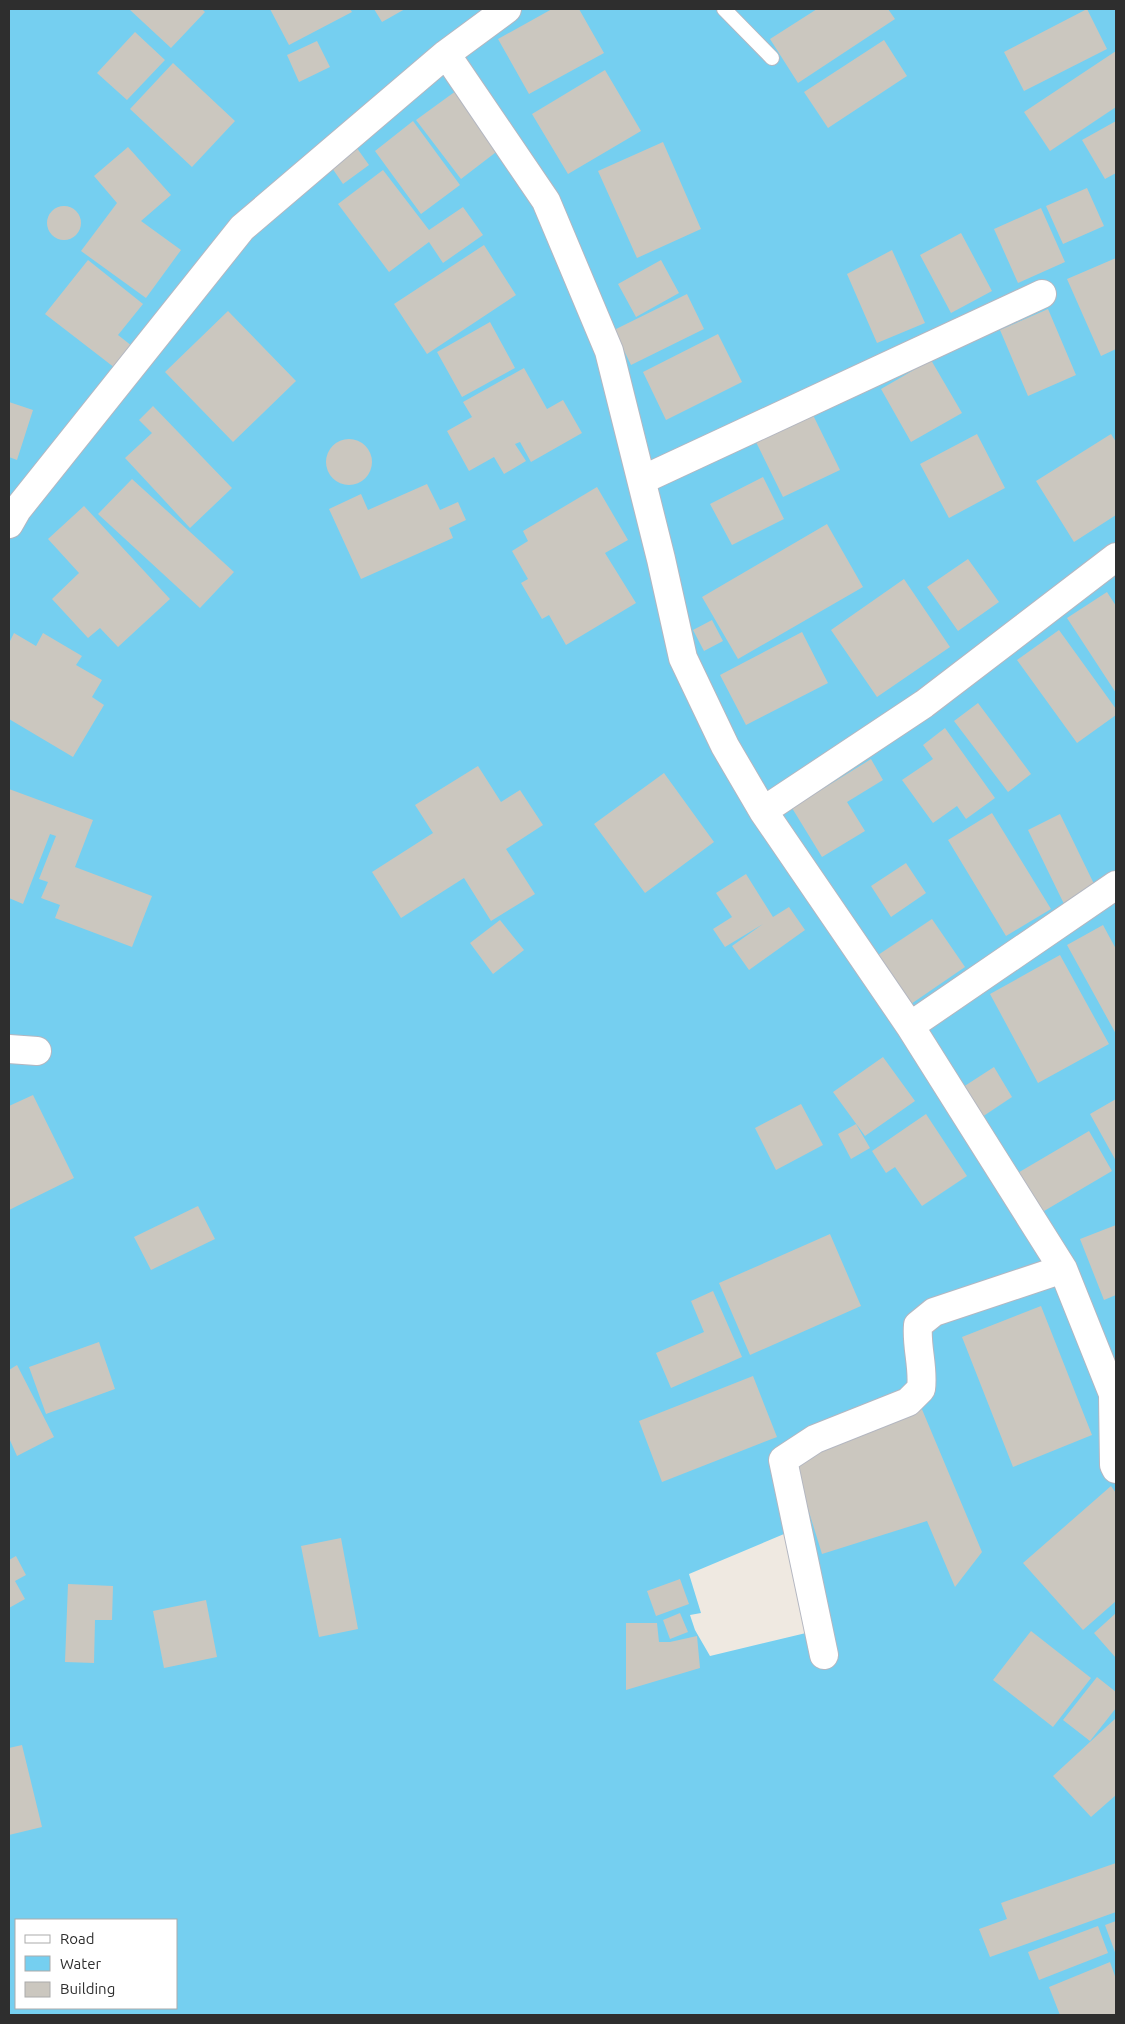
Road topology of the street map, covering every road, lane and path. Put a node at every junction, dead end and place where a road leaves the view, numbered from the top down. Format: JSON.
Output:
{"nodes":[{"id":1,"x":507,"y":9,"type":"edge"},
{"id":2,"x":724,"y":9,"type":"edge"},
{"id":3,"x":446,"y":54,"type":"junction"},
{"id":4,"x":772,"y":58,"type":"dead end"},
{"id":5,"x":1042,"y":294,"type":"dead end"},
{"id":6,"x":642,"y":480,"type":"junction"},
{"id":7,"x":12,"y":513,"type":"edge"},
{"id":8,"x":1115,"y":560,"type":"edge"},
{"id":9,"x":764,"y":811,"type":"junction"},
{"id":10,"x":1116,"y":886,"type":"edge"},
{"id":11,"x":910,"y":1026,"type":"junction"},
{"id":12,"x":9,"y":1049,"type":"edge"},
{"id":13,"x":37,"y":1051,"type":"dead end"},
{"id":14,"x":1063,"y":1269,"type":"junction"},
{"id":15,"x":1116,"y":1469,"type":"edge"},
{"id":16,"x":824,"y":1655,"type":"dead end"}],
"edges":[{"from":1,"to":3,"type":"street"},
{"from":2,"to":4,"type":"lane"},
{"from":3,"to":6,"type":"street"},
{"from":3,"to":7,"type":"street"},
{"from":5,"to":6,"type":"street"},
{"from":6,"to":9,"type":"street"},
{"from":8,"to":9,"type":"street"},
{"from":9,"to":11,"type":"street"},
{"from":10,"to":11,"type":"street"},
{"from":11,"to":14,"type":"street"},
{"from":12,"to":13,"type":"street"},
{"from":14,"to":15,"type":"street"},
{"from":14,"to":16,"type":"street"}]}
